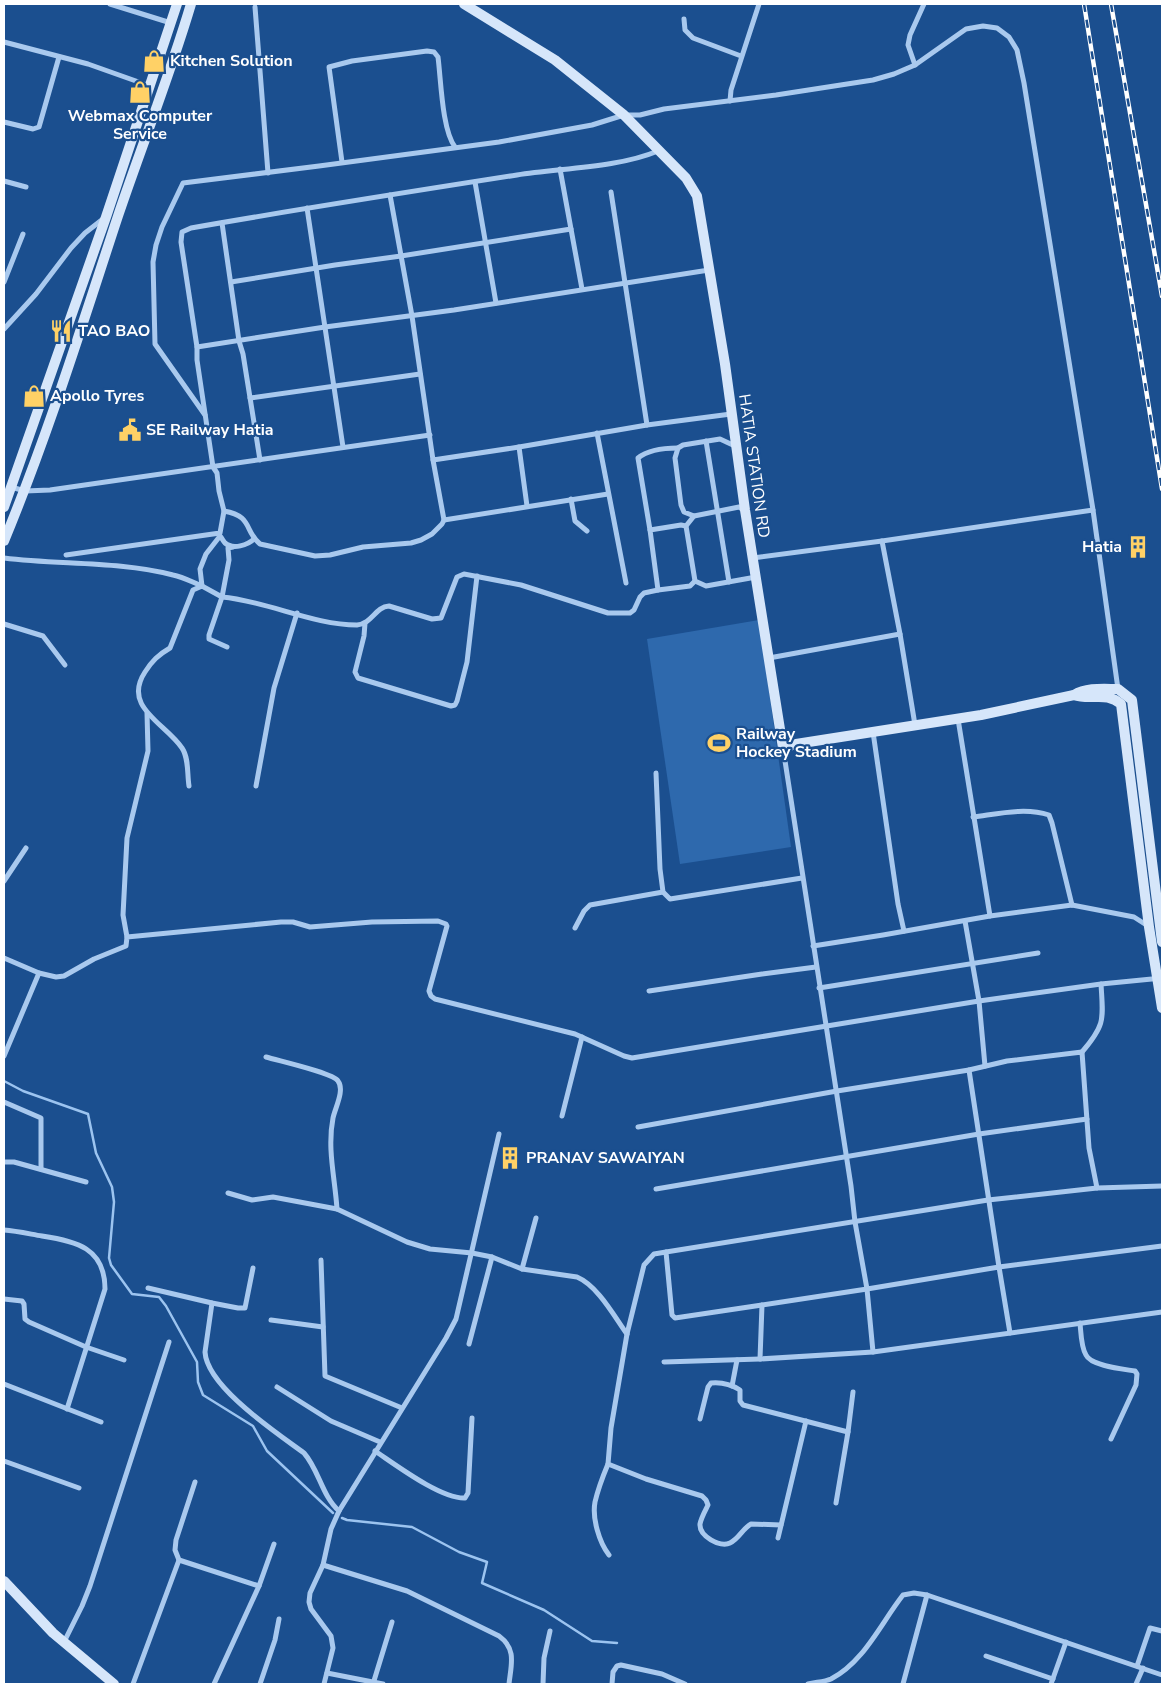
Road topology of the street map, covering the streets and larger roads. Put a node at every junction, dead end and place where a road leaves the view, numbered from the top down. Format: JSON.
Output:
{"nodes":[{"id":1,"x":110,"y":4,"type":"edge"},
{"id":2,"x":177,"y":4,"type":"edge"},
{"id":3,"x":191,"y":4,"type":"edge"},
{"id":4,"x":464,"y":4,"type":"edge"},
{"id":5,"x":759,"y":4,"type":"edge"},
{"id":6,"x":924,"y":4,"type":"edge"},
{"id":7,"x":255,"y":7,"type":"dead end"},
{"id":8,"x":684,"y":19,"type":"dead end"},
{"id":9,"x":171,"y":23,"type":"junction"},
{"id":10,"x":4,"y":42,"type":"edge"},
{"id":11,"x":742,"y":56,"type":"junction"},
{"id":12,"x":59,"y":57,"type":"junction"},
{"id":13,"x":915,"y":64,"type":"junction"},
{"id":14,"x":150,"y":86,"type":"junction"},
{"id":15,"x":730,"y":101,"type":"junction"},
{"id":16,"x":624,"y":115,"type":"junction"},
{"id":17,"x":4,"y":122,"type":"edge"},
{"id":18,"x":455,"y":147,"type":"junction"},
{"id":19,"x":659,"y":151,"type":"junction"},
{"id":20,"x":342,"y":162,"type":"junction"},
{"id":21,"x":560,"y":169,"type":"junction"},
{"id":22,"x":268,"y":173,"type":"junction"},
{"id":23,"x":4,"y":181,"type":"edge"},
{"id":24,"x":475,"y":182,"type":"junction"},
{"id":25,"x":26,"y":187,"type":"dead end"},
{"id":26,"x":611,"y":192,"type":"dead end"},
{"id":27,"x":390,"y":195,"type":"junction"},
{"id":28,"x":307,"y":208,"type":"junction"},
{"id":29,"x":106,"y":217,"type":"junction"},
{"id":30,"x":222,"y":223,"type":"junction"},
{"id":31,"x":571,"y":229,"type":"junction"},
{"id":32,"x":23,"y":234,"type":"dead end"},
{"id":33,"x":485,"y":242,"type":"junction"},
{"id":34,"x":401,"y":256,"type":"junction"},
{"id":35,"x":317,"y":268,"type":"junction"},
{"id":36,"x":709,"y":270,"type":"junction"},
{"id":37,"x":4,"y":282,"type":"edge"},
{"id":38,"x":231,"y":282,"type":"junction"},
{"id":39,"x":624,"y":282,"type":"junction"},
{"id":40,"x":582,"y":289,"type":"junction"},
{"id":41,"x":496,"y":303,"type":"junction"},
{"id":42,"x":412,"y":316,"type":"junction"},
{"id":43,"x":325,"y":327,"type":"junction"},
{"id":44,"x":4,"y":329,"type":"edge"},
{"id":45,"x":239,"y":341,"type":"junction"},
{"id":46,"x":197,"y":348,"type":"junction"},
{"id":47,"x":420,"y":374,"type":"junction"},
{"id":48,"x":334,"y":388,"type":"junction"},
{"id":49,"x":250,"y":398,"type":"junction"},
{"id":50,"x":732,"y":414,"type":"junction"},
{"id":51,"x":205,"y":415,"type":"junction"},
{"id":52,"x":647,"y":425,"type":"junction"},
{"id":53,"x":597,"y":433,"type":"junction"},
{"id":54,"x":430,"y":435,"type":"junction"},
{"id":55,"x":706,"y":441,"type":"junction"},
{"id":56,"x":344,"y":447,"type":"junction"},
{"id":57,"x":518,"y":447,"type":"junction"},
{"id":58,"x":735,"y":447,"type":"junction"},
{"id":59,"x":678,"y":448,"type":"junction"},
{"id":60,"x":260,"y":460,"type":"junction"},
{"id":61,"x":433,"y":460,"type":"junction"},
{"id":62,"x":213,"y":467,"type":"junction"},
{"id":63,"x":11,"y":487,"type":"junction"},
{"id":64,"x":24,"y":491,"type":"junction"},
{"id":65,"x":608,"y":494,"type":"junction"},
{"id":66,"x":571,"y":499,"type":"junction"},
{"id":67,"x":527,"y":506,"type":"junction"},
{"id":68,"x":4,"y":508,"type":"edge"},
{"id":69,"x":745,"y":510,"type":"junction"},
{"id":70,"x":1093,"y":510,"type":"junction"},
{"id":71,"x":224,"y":511,"type":"junction"},
{"id":72,"x":718,"y":511,"type":"junction"},
{"id":73,"x":694,"y":516,"type":"junction"},
{"id":74,"x":444,"y":520,"type":"junction"},
{"id":75,"x":686,"y":526,"type":"junction"},
{"id":76,"x":650,"y":530,"type":"junction"},
{"id":77,"x":588,"y":531,"type":"dead end"},
{"id":78,"x":220,"y":534,"type":"junction"},
{"id":79,"x":254,"y":539,"type":"junction"},
{"id":80,"x":882,"y":541,"type":"junction"},
{"id":81,"x":4,"y":542,"type":"edge"},
{"id":82,"x":233,"y":547,"type":"junction"},
{"id":83,"x":66,"y":555,"type":"dead end"},
{"id":84,"x":4,"y":558,"type":"edge"},
{"id":85,"x":753,"y":558,"type":"junction"},
{"id":86,"x":476,"y":576,"type":"junction"},
{"id":87,"x":756,"y":577,"type":"junction"},
{"id":88,"x":695,"y":581,"type":"junction"},
{"id":89,"x":729,"y":582,"type":"junction"},
{"id":90,"x":626,"y":583,"type":"dead end"},
{"id":91,"x":202,"y":586,"type":"junction"},
{"id":92,"x":658,"y":590,"type":"junction"},
{"id":93,"x":222,"y":597,"type":"junction"},
{"id":94,"x":297,"y":613,"type":"junction"},
{"id":95,"x":365,"y":623,"type":"junction"},
{"id":96,"x":4,"y":624,"type":"edge"},
{"id":97,"x":900,"y":634,"type":"junction"},
{"id":98,"x":228,"y":647,"type":"dead end"},
{"id":99,"x":769,"y":658,"type":"junction"},
{"id":100,"x":65,"y":665,"type":"dead end"},
{"id":101,"x":1118,"y":689,"type":"junction"},
{"id":102,"x":1074,"y":695,"type":"junction"},
{"id":103,"x":147,"y":711,"type":"junction"},
{"id":104,"x":958,"y":719,"type":"junction"},
{"id":105,"x":915,"y":726,"type":"junction"},
{"id":106,"x":873,"y":732,"type":"junction"},
{"id":107,"x":783,"y":748,"type":"junction"},
{"id":108,"x":656,"y":773,"type":"dead end"},
{"id":109,"x":189,"y":786,"type":"dead end"},
{"id":110,"x":256,"y":786,"type":"dead end"},
{"id":111,"x":973,"y":817,"type":"junction"},
{"id":112,"x":26,"y":848,"type":"dead end"},
{"id":113,"x":802,"y":878,"type":"junction"},
{"id":114,"x":4,"y":881,"type":"edge"},
{"id":115,"x":663,"y":892,"type":"junction"},
{"id":116,"x":1072,"y":904,"type":"junction"},
{"id":117,"x":990,"y":916,"type":"junction"},
{"id":118,"x":966,"y":921,"type":"junction"},
{"id":119,"x":1149,"y":927,"type":"junction"},
{"id":120,"x":575,"y":928,"type":"dead end"},
{"id":121,"x":904,"y":931,"type":"junction"},
{"id":122,"x":127,"y":937,"type":"junction"},
{"id":123,"x":1162,"y":942,"type":"edge"},
{"id":124,"x":813,"y":946,"type":"junction"},
{"id":125,"x":1038,"y":953,"type":"dead end"},
{"id":126,"x":4,"y":958,"type":"edge"},
{"id":127,"x":972,"y":963,"type":"junction"},
{"id":128,"x":816,"y":967,"type":"junction"},
{"id":129,"x":39,"y":973,"type":"junction"},
{"id":130,"x":1160,"y":978,"type":"edge"},
{"id":131,"x":1101,"y":984,"type":"junction"},
{"id":132,"x":819,"y":988,"type":"junction"},
{"id":133,"x":649,"y":991,"type":"dead end"},
{"id":134,"x":979,"y":1001,"type":"junction"},
{"id":135,"x":1162,"y":1008,"type":"edge"},
{"id":136,"x":826,"y":1025,"type":"junction"},
{"id":137,"x":582,"y":1037,"type":"junction"},
{"id":138,"x":1082,"y":1052,"type":"junction"},
{"id":139,"x":4,"y":1056,"type":"edge"},
{"id":140,"x":266,"y":1057,"type":"dead end"},
{"id":141,"x":985,"y":1066,"type":"junction"},
{"id":142,"x":969,"y":1070,"type":"junction"},
{"id":143,"x":837,"y":1091,"type":"junction"},
{"id":144,"x":4,"y":1102,"type":"edge"},
{"id":145,"x":562,"y":1116,"type":"dead end"},
{"id":146,"x":1087,"y":1119,"type":"junction"},
{"id":147,"x":638,"y":1127,"type":"dead end"},
{"id":148,"x":499,"y":1134,"type":"dead end"},
{"id":149,"x":978,"y":1134,"type":"junction"},
{"id":150,"x":847,"y":1156,"type":"junction"},
{"id":151,"x":4,"y":1162,"type":"edge"},
{"id":152,"x":41,"y":1169,"type":"junction"},
{"id":153,"x":86,"y":1182,"type":"dead end"},
{"id":154,"x":1162,"y":1186,"type":"edge"},
{"id":155,"x":1097,"y":1188,"type":"junction"},
{"id":156,"x":656,"y":1189,"type":"dead end"},
{"id":157,"x":228,"y":1193,"type":"dead end"},
{"id":158,"x":988,"y":1200,"type":"junction"},
{"id":159,"x":337,"y":1209,"type":"junction"},
{"id":160,"x":536,"y":1218,"type":"dead end"},
{"id":161,"x":855,"y":1222,"type":"junction"},
{"id":162,"x":4,"y":1230,"type":"edge"},
{"id":163,"x":1162,"y":1246,"type":"edge"},
{"id":164,"x":666,"y":1252,"type":"junction"},
{"id":165,"x":472,"y":1253,"type":"junction"},
{"id":166,"x":492,"y":1257,"type":"junction"},
{"id":167,"x":321,"y":1260,"type":"dead end"},
{"id":168,"x":999,"y":1267,"type":"junction"},
{"id":169,"x":253,"y":1268,"type":"dead end"},
{"id":170,"x":522,"y":1269,"type":"junction"},
{"id":171,"x":148,"y":1288,"type":"dead end"},
{"id":172,"x":867,"y":1290,"type":"junction"},
{"id":173,"x":4,"y":1299,"type":"edge"},
{"id":174,"x":212,"y":1303,"type":"junction"},
{"id":175,"x":762,"y":1305,"type":"junction"},
{"id":176,"x":1162,"y":1312,"type":"edge"},
{"id":177,"x":272,"y":1320,"type":"dead end"},
{"id":178,"x":1080,"y":1323,"type":"junction"},
{"id":179,"x":323,"y":1327,"type":"junction"},
{"id":180,"x":1010,"y":1333,"type":"junction"},
{"id":181,"x":627,"y":1334,"type":"junction"},
{"id":182,"x":169,"y":1342,"type":"dead end"},
{"id":183,"x":469,"y":1344,"type":"dead end"},
{"id":184,"x":86,"y":1347,"type":"junction"},
{"id":185,"x":873,"y":1352,"type":"junction"},
{"id":186,"x":760,"y":1359,"type":"junction"},
{"id":187,"x":124,"y":1360,"type":"dead end"},
{"id":188,"x":737,"y":1360,"type":"junction"},
{"id":189,"x":664,"y":1362,"type":"dead end"},
{"id":190,"x":4,"y":1384,"type":"edge"},
{"id":191,"x":732,"y":1386,"type":"junction"},
{"id":192,"x":277,"y":1387,"type":"dead end"},
{"id":193,"x":853,"y":1392,"type":"dead end"},
{"id":194,"x":67,"y":1408,"type":"junction"},
{"id":195,"x":402,"y":1408,"type":"junction"},
{"id":196,"x":472,"y":1418,"type":"dead end"},
{"id":197,"x":700,"y":1419,"type":"dead end"},
{"id":198,"x":806,"y":1421,"type":"junction"},
{"id":199,"x":101,"y":1422,"type":"dead end"},
{"id":200,"x":848,"y":1432,"type":"junction"},
{"id":201,"x":1111,"y":1439,"type":"dead end"},
{"id":202,"x":380,"y":1442,"type":"junction"},
{"id":203,"x":375,"y":1451,"type":"junction"},
{"id":204,"x":4,"y":1461,"type":"edge"},
{"id":205,"x":608,"y":1464,"type":"junction"},
{"id":206,"x":195,"y":1482,"type":"dead end"},
{"id":207,"x":79,"y":1488,"type":"dead end"},
{"id":208,"x":836,"y":1503,"type":"dead end"},
{"id":209,"x":339,"y":1511,"type":"junction"},
{"id":210,"x":781,"y":1525,"type":"junction"},
{"id":211,"x":778,"y":1538,"type":"dead end"},
{"id":212,"x":274,"y":1544,"type":"dead end"},
{"id":213,"x":609,"y":1555,"type":"dead end"},
{"id":214,"x":179,"y":1560,"type":"junction"},
{"id":215,"x":322,"y":1565,"type":"junction"},
{"id":216,"x":4,"y":1581,"type":"edge"},
{"id":217,"x":259,"y":1586,"type":"junction"},
{"id":218,"x":927,"y":1595,"type":"junction"},
{"id":219,"x":279,"y":1619,"type":"dead end"},
{"id":220,"x":392,"y":1622,"type":"dead end"},
{"id":221,"x":550,"y":1631,"type":"dead end"},
{"id":222,"x":1162,"y":1631,"type":"edge"},
{"id":223,"x":64,"y":1642,"type":"junction"},
{"id":224,"x":1066,"y":1642,"type":"junction"},
{"id":225,"x":986,"y":1656,"type":"dead end"},
{"id":226,"x":1140,"y":1667,"type":"junction"},
{"id":227,"x":327,"y":1672,"type":"junction"},
{"id":228,"x":1162,"y":1675,"type":"edge"},
{"id":229,"x":1052,"y":1682,"type":"edge"},
{"id":230,"x":374,"y":1683,"type":"edge"},
{"id":231,"x":114,"y":1684,"type":"edge"},
{"id":232,"x":132,"y":1684,"type":"edge"},
{"id":233,"x":214,"y":1684,"type":"edge"},
{"id":234,"x":260,"y":1684,"type":"edge"},
{"id":235,"x":324,"y":1684,"type":"edge"},
{"id":236,"x":383,"y":1684,"type":"edge"},
{"id":237,"x":509,"y":1684,"type":"edge"},
{"id":238,"x":543,"y":1684,"type":"edge"},
{"id":239,"x":612,"y":1684,"type":"edge"},
{"id":240,"x":685,"y":1684,"type":"edge"},
{"id":241,"x":808,"y":1684,"type":"edge"},
{"id":242,"x":903,"y":1684,"type":"edge"},
{"id":243,"x":1136,"y":1684,"type":"edge"}],
"edges":[{"from":1,"to":9,"type":"street"},
{"from":2,"to":9,"type":"street"},
{"from":3,"to":64,"type":"street"},
{"from":4,"to":16,"type":"street","name":"HATIA STATION RD"},
{"from":5,"to":11,"type":"street"},
{"from":6,"to":13,"type":"street"},
{"from":7,"to":22,"type":"street"},
{"from":8,"to":11,"type":"street"},
{"from":9,"to":14,"type":"street"},
{"from":10,"to":12,"type":"street"},
{"from":11,"to":15,"type":"street"},
{"from":12,"to":14,"type":"street"},
{"from":12,"to":17,"type":"street"},
{"from":13,"to":15,"type":"street"},
{"from":13,"to":70,"type":"street"},
{"from":14,"to":29,"type":"street"},
{"from":15,"to":16,"type":"street"},
{"from":16,"to":18,"type":"street"},
{"from":16,"to":19,"type":"street","name":"HATIA STATION RD"},
{"from":18,"to":20,"type":"street"},
{"from":18,"to":20,"type":"street"},
{"from":19,"to":21,"type":"street"},
{"from":19,"to":36,"type":"street","name":"HATIA STATION RD"},
{"from":20,"to":22,"type":"street"},
{"from":21,"to":24,"type":"street"},
{"from":21,"to":31,"type":"street"},
{"from":22,"to":51,"type":"street"},
{"from":23,"to":25,"type":"street"},
{"from":24,"to":27,"type":"street"},
{"from":24,"to":33,"type":"street"},
{"from":26,"to":39,"type":"street"},
{"from":27,"to":28,"type":"street"},
{"from":27,"to":34,"type":"street"},
{"from":28,"to":30,"type":"street"},
{"from":28,"to":35,"type":"street"},
{"from":29,"to":44,"type":"street"},
{"from":29,"to":63,"type":"street"},
{"from":30,"to":38,"type":"street"},
{"from":30,"to":46,"type":"street"},
{"from":31,"to":33,"type":"street"},
{"from":31,"to":40,"type":"street"},
{"from":32,"to":37,"type":"street"},
{"from":33,"to":34,"type":"street"},
{"from":33,"to":41,"type":"street"},
{"from":34,"to":35,"type":"street"},
{"from":34,"to":42,"type":"street"},
{"from":35,"to":38,"type":"street"},
{"from":35,"to":43,"type":"street"},
{"from":36,"to":39,"type":"street"},
{"from":36,"to":50,"type":"street","name":"HATIA STATION RD"},
{"from":38,"to":45,"type":"street"},
{"from":39,"to":40,"type":"street"},
{"from":39,"to":52,"type":"street"},
{"from":40,"to":41,"type":"street"},
{"from":41,"to":42,"type":"street"},
{"from":42,"to":43,"type":"street"},
{"from":42,"to":47,"type":"street"},
{"from":43,"to":45,"type":"street"},
{"from":43,"to":48,"type":"street"},
{"from":45,"to":46,"type":"street"},
{"from":45,"to":49,"type":"street"},
{"from":46,"to":51,"type":"street"},
{"from":47,"to":48,"type":"street"},
{"from":47,"to":54,"type":"street"},
{"from":48,"to":49,"type":"street"},
{"from":48,"to":56,"type":"street"},
{"from":49,"to":60,"type":"street"},
{"from":50,"to":52,"type":"street"},
{"from":50,"to":58,"type":"street","name":"HATIA STATION RD"},
{"from":51,"to":62,"type":"street"},
{"from":52,"to":53,"type":"street"},
{"from":53,"to":57,"type":"street"},
{"from":53,"to":65,"type":"street"},
{"from":54,"to":56,"type":"street"},
{"from":54,"to":61,"type":"street"},
{"from":55,"to":58,"type":"street"},
{"from":55,"to":59,"type":"street"},
{"from":55,"to":72,"type":"street"},
{"from":56,"to":60,"type":"street"},
{"from":57,"to":61,"type":"street"},
{"from":57,"to":67,"type":"street"},
{"from":58,"to":69,"type":"street","name":"HATIA STATION RD"},
{"from":59,"to":73,"type":"street"},
{"from":59,"to":76,"type":"street"},
{"from":60,"to":62,"type":"street"},
{"from":61,"to":74,"type":"street"},
{"from":62,"to":64,"type":"street"},
{"from":62,"to":71,"type":"street"},
{"from":63,"to":64,"type":"street"},
{"from":63,"to":68,"type":"street"},
{"from":64,"to":81,"type":"street"},
{"from":65,"to":66,"type":"street"},
{"from":65,"to":90,"type":"street"},
{"from":66,"to":67,"type":"street"},
{"from":66,"to":77,"type":"street"},
{"from":67,"to":74,"type":"street"},
{"from":69,"to":72,"type":"street"},
{"from":69,"to":85,"type":"street","name":"HATIA STATION RD"},
{"from":70,"to":80,"type":"street"},
{"from":70,"to":101,"type":"street"},
{"from":71,"to":78,"type":"street"},
{"from":71,"to":79,"type":"street"},
{"from":72,"to":73,"type":"street"},
{"from":72,"to":89,"type":"street"},
{"from":73,"to":75,"type":"street"},
{"from":74,"to":79,"type":"street"},
{"from":75,"to":76,"type":"street"},
{"from":75,"to":88,"type":"street"},
{"from":76,"to":92,"type":"street"},
{"from":78,"to":82,"type":"street"},
{"from":78,"to":83,"type":"street"},
{"from":78,"to":91,"type":"street"},
{"from":79,"to":82,"type":"street"},
{"from":80,"to":85,"type":"street"},
{"from":80,"to":97,"type":"street"},
{"from":82,"to":93,"type":"street"},
{"from":84,"to":91,"type":"street"},
{"from":85,"to":87,"type":"street","name":"HATIA STATION RD"},
{"from":86,"to":92,"type":"street"},
{"from":86,"to":95,"type":"street"},
{"from":86,"to":95,"type":"street"},
{"from":87,"to":89,"type":"street"},
{"from":87,"to":99,"type":"street","name":"HATIA STATION RD"},
{"from":88,"to":89,"type":"street"},
{"from":88,"to":92,"type":"street"},
{"from":91,"to":93,"type":"street"},
{"from":91,"to":103,"type":"street"},
{"from":93,"to":94,"type":"street"},
{"from":93,"to":98,"type":"street"},
{"from":94,"to":95,"type":"street"},
{"from":94,"to":110,"type":"street"},
{"from":96,"to":100,"type":"street"},
{"from":97,"to":99,"type":"street"},
{"from":97,"to":105,"type":"street"},
{"from":99,"to":107,"type":"street","name":"HATIA STATION RD"},
{"from":101,"to":102,"type":"street"},
{"from":101,"to":123,"type":"street"},
{"from":102,"to":104,"type":"street"},
{"from":102,"to":119,"type":"street"},
{"from":103,"to":109,"type":"street"},
{"from":103,"to":122,"type":"street"},
{"from":104,"to":105,"type":"street"},
{"from":104,"to":111,"type":"street"},
{"from":105,"to":106,"type":"street"},
{"from":106,"to":107,"type":"street"},
{"from":106,"to":121,"type":"street"},
{"from":107,"to":113,"type":"street"},
{"from":108,"to":115,"type":"street"},
{"from":111,"to":116,"type":"street"},
{"from":111,"to":117,"type":"street"},
{"from":112,"to":114,"type":"street"},
{"from":113,"to":115,"type":"street"},
{"from":113,"to":124,"type":"street"},
{"from":115,"to":120,"type":"street"},
{"from":116,"to":117,"type":"street"},
{"from":116,"to":119,"type":"street"},
{"from":117,"to":118,"type":"street"},
{"from":118,"to":121,"type":"street"},
{"from":118,"to":127,"type":"street"},
{"from":119,"to":130,"type":"street"},
{"from":121,"to":124,"type":"street"},
{"from":122,"to":129,"type":"street"},
{"from":122,"to":137,"type":"street"},
{"from":124,"to":128,"type":"street"},
{"from":125,"to":127,"type":"street"},
{"from":126,"to":129,"type":"street"},
{"from":127,"to":132,"type":"street"},
{"from":127,"to":134,"type":"street"},
{"from":128,"to":132,"type":"street"},
{"from":128,"to":133,"type":"street"},
{"from":129,"to":139,"type":"street"},
{"from":130,"to":131,"type":"street"},
{"from":130,"to":135,"type":"street"},
{"from":131,"to":134,"type":"street"},
{"from":131,"to":138,"type":"street"},
{"from":132,"to":136,"type":"street"},
{"from":134,"to":136,"type":"street"},
{"from":134,"to":141,"type":"street"},
{"from":136,"to":137,"type":"street"},
{"from":136,"to":143,"type":"street"},
{"from":137,"to":145,"type":"street"},
{"from":138,"to":141,"type":"street"},
{"from":138,"to":146,"type":"street"},
{"from":140,"to":159,"type":"street"},
{"from":141,"to":142,"type":"street"},
{"from":142,"to":143,"type":"street"},
{"from":142,"to":149,"type":"street"},
{"from":143,"to":147,"type":"street"},
{"from":143,"to":150,"type":"street"},
{"from":144,"to":152,"type":"street"},
{"from":146,"to":149,"type":"street"},
{"from":146,"to":155,"type":"street"},
{"from":148,"to":165,"type":"street"},
{"from":149,"to":150,"type":"street"},
{"from":149,"to":158,"type":"street"},
{"from":150,"to":156,"type":"street"},
{"from":150,"to":161,"type":"street"},
{"from":151,"to":152,"type":"street"},
{"from":152,"to":153,"type":"street"},
{"from":154,"to":155,"type":"street"},
{"from":155,"to":158,"type":"street"},
{"from":157,"to":159,"type":"street"},
{"from":158,"to":161,"type":"street"},
{"from":158,"to":168,"type":"street"},
{"from":159,"to":165,"type":"street"},
{"from":160,"to":170,"type":"street"},
{"from":161,"to":164,"type":"street"},
{"from":161,"to":172,"type":"street"},
{"from":162,"to":184,"type":"street"},
{"from":163,"to":168,"type":"street"},
{"from":164,"to":175,"type":"street"},
{"from":164,"to":181,"type":"street"},
{"from":165,"to":166,"type":"street"},
{"from":165,"to":195,"type":"street"},
{"from":166,"to":170,"type":"street"},
{"from":166,"to":183,"type":"street"},
{"from":167,"to":179,"type":"street"},
{"from":168,"to":172,"type":"street"},
{"from":168,"to":180,"type":"street"},
{"from":169,"to":174,"type":"street"},
{"from":170,"to":181,"type":"street"},
{"from":171,"to":174,"type":"street"},
{"from":172,"to":175,"type":"street"},
{"from":172,"to":185,"type":"street"},
{"from":173,"to":184,"type":"street"},
{"from":174,"to":209,"type":"street"},
{"from":175,"to":186,"type":"street"},
{"from":176,"to":178,"type":"street"},
{"from":177,"to":179,"type":"street"},
{"from":178,"to":180,"type":"street"},
{"from":178,"to":201,"type":"street"},
{"from":179,"to":195,"type":"street"},
{"from":180,"to":185,"type":"street"},
{"from":181,"to":205,"type":"street"},
{"from":182,"to":223,"type":"street"},
{"from":184,"to":187,"type":"street"},
{"from":184,"to":194,"type":"street"},
{"from":185,"to":186,"type":"street"},
{"from":186,"to":188,"type":"street"},
{"from":188,"to":189,"type":"street"},
{"from":188,"to":191,"type":"street"},
{"from":190,"to":194,"type":"street"},
{"from":191,"to":197,"type":"street"},
{"from":191,"to":198,"type":"street"},
{"from":192,"to":202,"type":"street"},
{"from":193,"to":200,"type":"street"},
{"from":194,"to":199,"type":"street"},
{"from":195,"to":202,"type":"street"},
{"from":196,"to":203,"type":"street"},
{"from":198,"to":200,"type":"street"},
{"from":198,"to":210,"type":"street"},
{"from":200,"to":208,"type":"street"},
{"from":202,"to":203,"type":"street"},
{"from":203,"to":209,"type":"street"},
{"from":204,"to":207,"type":"street"},
{"from":205,"to":210,"type":"street"},
{"from":205,"to":213,"type":"street"},
{"from":206,"to":214,"type":"street"},
{"from":209,"to":215,"type":"street"},
{"from":210,"to":211,"type":"street"},
{"from":212,"to":217,"type":"street"},
{"from":214,"to":217,"type":"street"},
{"from":214,"to":232,"type":"street"},
{"from":215,"to":227,"type":"street"},
{"from":215,"to":237,"type":"street"},
{"from":216,"to":223,"type":"street"},
{"from":217,"to":233,"type":"street"},
{"from":218,"to":224,"type":"street"},
{"from":218,"to":241,"type":"street"},
{"from":218,"to":242,"type":"street"},
{"from":219,"to":234,"type":"street"},
{"from":220,"to":230,"type":"street"},
{"from":221,"to":238,"type":"street"},
{"from":222,"to":226,"type":"street"},
{"from":223,"to":231,"type":"street"},
{"from":224,"to":226,"type":"street"},
{"from":224,"to":229,"type":"street"},
{"from":225,"to":229,"type":"street"},
{"from":226,"to":228,"type":"street"},
{"from":226,"to":243,"type":"street"},
{"from":227,"to":230,"type":"street"},
{"from":227,"to":235,"type":"street"},
{"from":230,"to":236,"type":"street"},
{"from":239,"to":240,"type":"street"}]}
